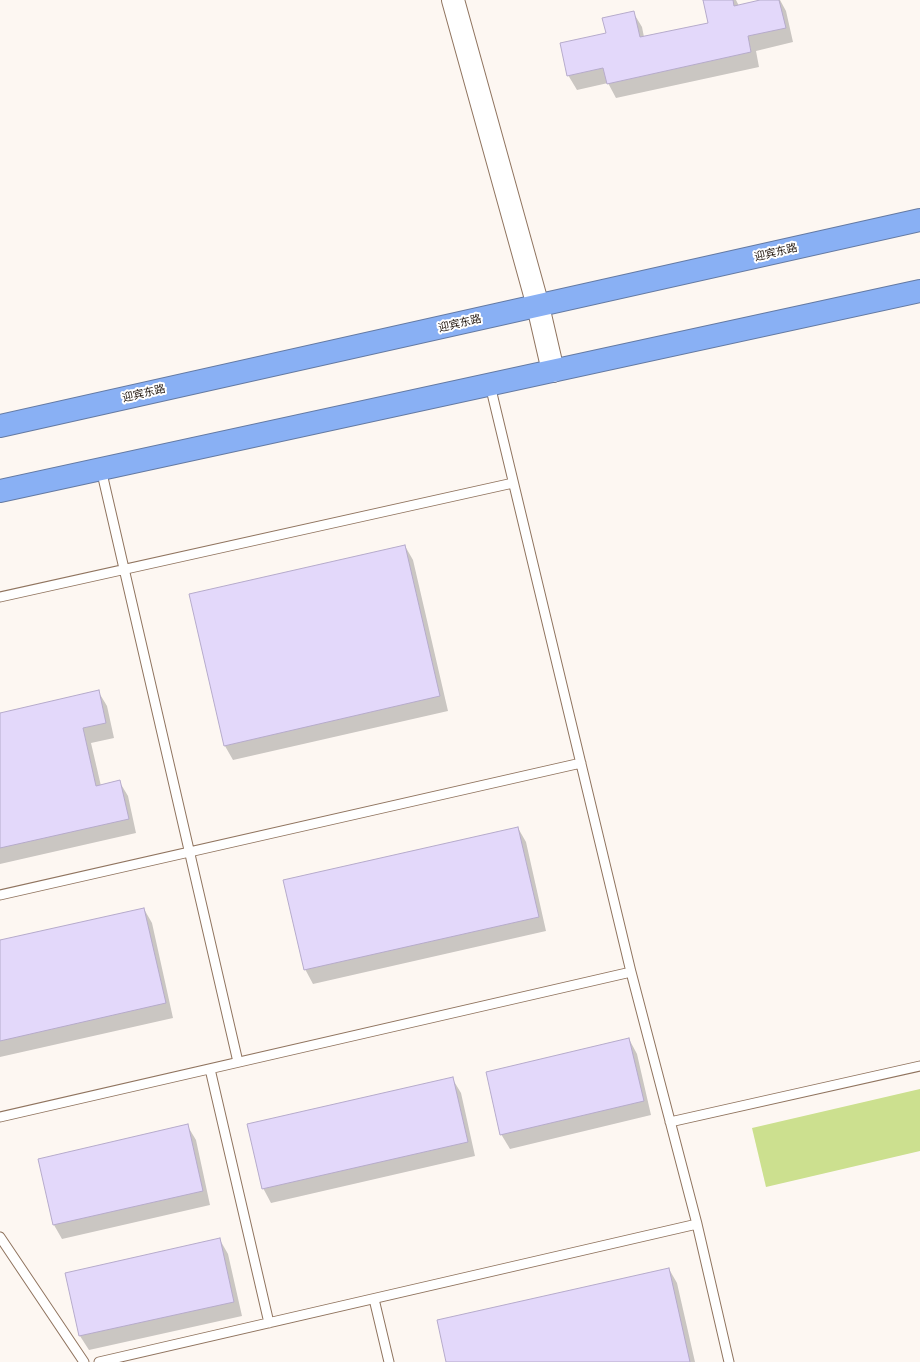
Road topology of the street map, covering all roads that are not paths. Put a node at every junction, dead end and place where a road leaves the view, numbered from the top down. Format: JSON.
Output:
{"nodes":[{"id":1,"x":453,"y":0,"type":"edge"},
{"id":2,"x":920,"y":220,"type":"edge"},
{"id":3,"x":920,"y":291,"type":"edge"},
{"id":4,"x":538,"y":306,"type":"junction"},
{"id":5,"x":554,"y":371,"type":"junction"},
{"id":6,"x":490,"y":385,"type":"junction"},
{"id":7,"x":0,"y":426,"type":"edge"},
{"id":8,"x":101,"y":469,"type":"junction"},
{"id":9,"x":513,"y":482,"type":"junction"},
{"id":10,"x":0,"y":491,"type":"edge"},
{"id":11,"x":124,"y":569,"type":"junction"},
{"id":12,"x":0,"y":597,"type":"edge"},
{"id":13,"x":581,"y":763,"type":"junction"},
{"id":14,"x":190,"y":852,"type":"junction"},
{"id":15,"x":0,"y":895,"type":"edge"},
{"id":16,"x":631,"y":972,"type":"junction"},
{"id":17,"x":238,"y":1062,"type":"junction"},
{"id":18,"x":920,"y":1066,"type":"edge"},
{"id":19,"x":210,"y":1069,"type":"junction"},
{"id":20,"x":0,"y":1117,"type":"edge"},
{"id":21,"x":670,"y":1122,"type":"junction"},
{"id":22,"x":696,"y":1224,"type":"junction"},
{"id":23,"x":0,"y":1237,"type":"edge"},
{"id":24,"x":374,"y":1298,"type":"junction"},
{"id":25,"x":268,"y":1323,"type":"junction"},
{"id":26,"x":84,"y":1362,"type":"edge"},
{"id":27,"x":99,"y":1362,"type":"edge"},
{"id":28,"x":389,"y":1362,"type":"edge"},
{"id":29,"x":729,"y":1362,"type":"edge"}],
"edges":[{"from":1,"to":4,"type":"street"},
{"from":2,"to":4,"type":"highway","name":"迎宾东路"},
{"from":3,"to":5,"type":"highway"},
{"from":4,"to":5,"type":"street"},
{"from":4,"to":7,"type":"highway","name":"迎宾东路"},
{"from":5,"to":6,"type":"highway"},
{"from":6,"to":8,"type":"highway"},
{"from":6,"to":9,"type":"lane"},
{"from":8,"to":10,"type":"highway"},
{"from":8,"to":11,"type":"lane"},
{"from":9,"to":11,"type":"lane"},
{"from":9,"to":13,"type":"lane"},
{"from":11,"to":12,"type":"lane"},
{"from":11,"to":14,"type":"lane"},
{"from":13,"to":14,"type":"lane"},
{"from":13,"to":16,"type":"lane"},
{"from":14,"to":15,"type":"lane"},
{"from":14,"to":17,"type":"lane"},
{"from":16,"to":17,"type":"lane"},
{"from":16,"to":21,"type":"lane"},
{"from":17,"to":19,"type":"lane"},
{"from":18,"to":21,"type":"lane"},
{"from":19,"to":20,"type":"lane"},
{"from":19,"to":25,"type":"lane"},
{"from":21,"to":22,"type":"lane"},
{"from":22,"to":24,"type":"lane"},
{"from":22,"to":29,"type":"lane"},
{"from":23,"to":26,"type":"lane"},
{"from":24,"to":25,"type":"lane"},
{"from":24,"to":28,"type":"lane"},
{"from":25,"to":27,"type":"lane"}]}
